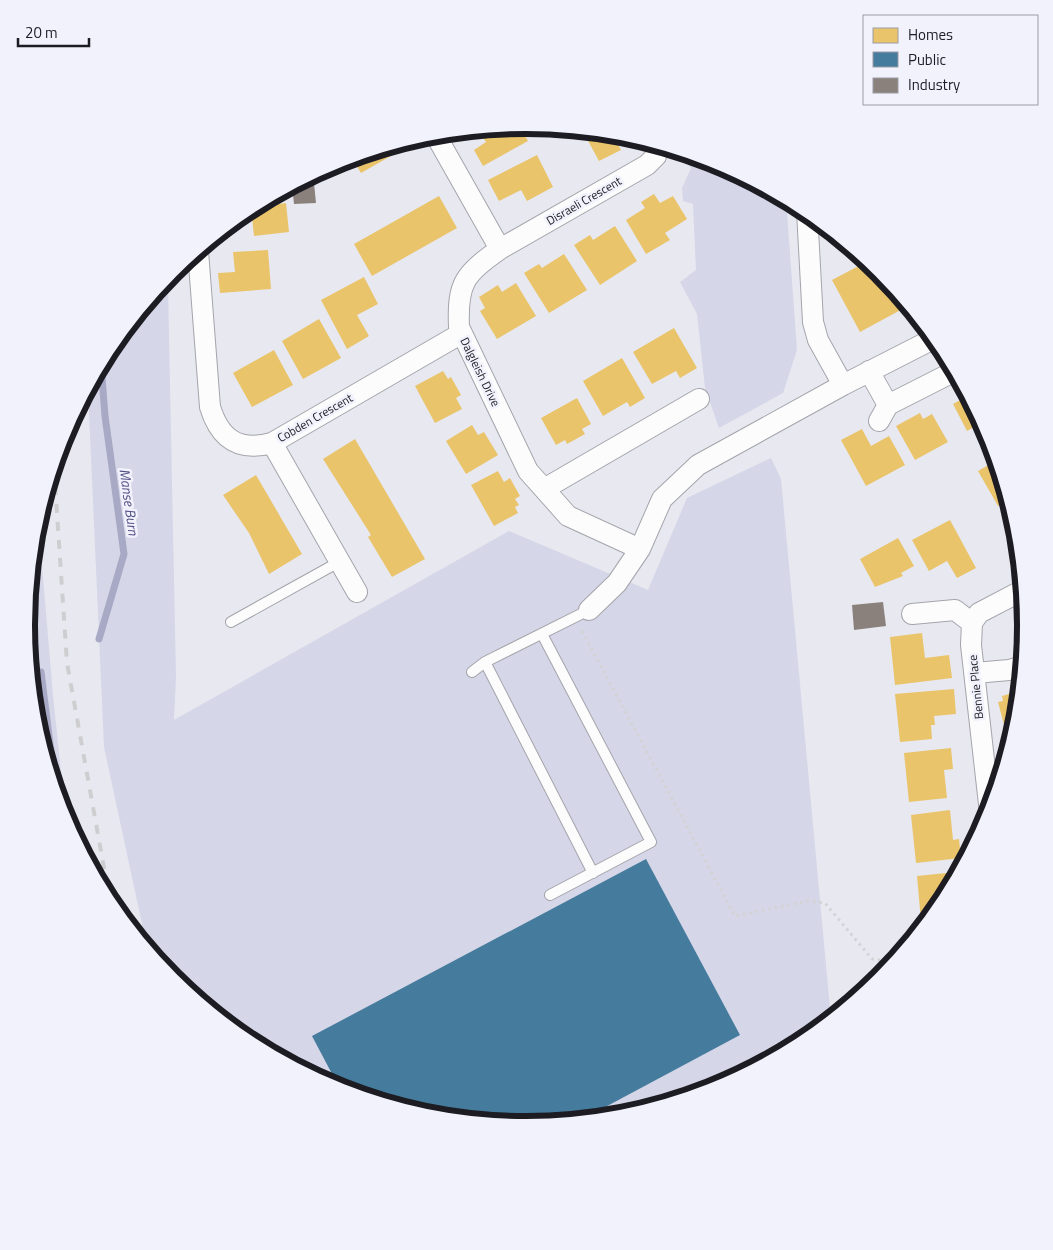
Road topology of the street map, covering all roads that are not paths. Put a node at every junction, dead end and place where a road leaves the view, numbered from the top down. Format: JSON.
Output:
{"nodes":[{"id":1,"x":439,"y":142,"type":"edge"},
{"id":2,"x":657,"y":151,"type":"edge"},
{"id":3,"x":808,"y":222,"type":"edge"},
{"id":4,"x":500,"y":249,"type":"junction"},
{"id":5,"x":199,"y":258,"type":"edge"},
{"id":6,"x":462,"y":334,"type":"junction"},
{"id":7,"x":928,"y":342,"type":"edge"},
{"id":8,"x":869,"y":371,"type":"junction"},
{"id":9,"x":949,"y":374,"type":"edge"},
{"id":10,"x":843,"y":385,"type":"junction"},
{"id":11,"x":699,"y":399,"type":"dead end"},
{"id":12,"x":272,"y":443,"type":"junction"},
{"id":13,"x":544,"y":489,"type":"junction"},
{"id":14,"x":640,"y":549,"type":"junction"},
{"id":15,"x":339,"y":562,"type":"junction"},
{"id":16,"x":356,"y":592,"type":"dead end"},
{"id":17,"x":1017,"y":593,"type":"edge"},
{"id":18,"x":582,"y":614,"type":"joint"},
{"id":19,"x":912,"y":614,"type":"dead end"},
{"id":20,"x":231,"y":622,"type":"dead end"},
{"id":21,"x":972,"y":623,"type":"junction"},
{"id":22,"x":542,"y":634,"type":"junction"},
{"id":23,"x":485,"y":662,"type":"junction"},
{"id":24,"x":1016,"y":668,"type":"edge"},
{"id":25,"x":472,"y":672,"type":"dead end"},
{"id":26,"x":975,"y":673,"type":"junction"},
{"id":27,"x":988,"y":794,"type":"edge"},
{"id":28,"x":593,"y":873,"type":"junction"},
{"id":29,"x":550,"y":895,"type":"dead end"}],
"edges":[{"from":1,"to":4,"type":"street"},
{"from":2,"to":4,"type":"street","name":"Disraeli Crescent"},
{"from":3,"to":10,"type":"street"},
{"from":4,"to":6,"type":"street","name":"Dalgleish Drive"},
{"from":5,"to":12,"type":"street","name":"Cobden Crescent"},
{"from":6,"to":12,"type":"street","name":"Cobden Crescent"},
{"from":6,"to":13,"type":"street","name":"Dalgleish Drive"},
{"from":7,"to":8,"type":"street"},
{"from":8,"to":9,"type":"street"},
{"from":8,"to":10,"type":"street"},
{"from":10,"to":14,"type":"street"},
{"from":11,"to":13,"type":"street"},
{"from":12,"to":15,"type":"street"},
{"from":13,"to":14,"type":"street","name":"Dalgleish Drive"},
{"from":14,"to":18,"type":"street"},
{"from":15,"to":16,"type":"street"},
{"from":15,"to":20,"type":"lane"},
{"from":17,"to":21,"type":"street"},
{"from":18,"to":22,"type":"lane"},
{"from":19,"to":21,"type":"street"},
{"from":21,"to":26,"type":"street","name":"Bennie Place"},
{"from":22,"to":23,"type":"lane"},
{"from":22,"to":28,"type":"lane"},
{"from":23,"to":25,"type":"lane"},
{"from":23,"to":28,"type":"lane"},
{"from":24,"to":26,"type":"street"},
{"from":26,"to":27,"type":"street","name":"Bennie Place"},
{"from":28,"to":29,"type":"lane"}]}
